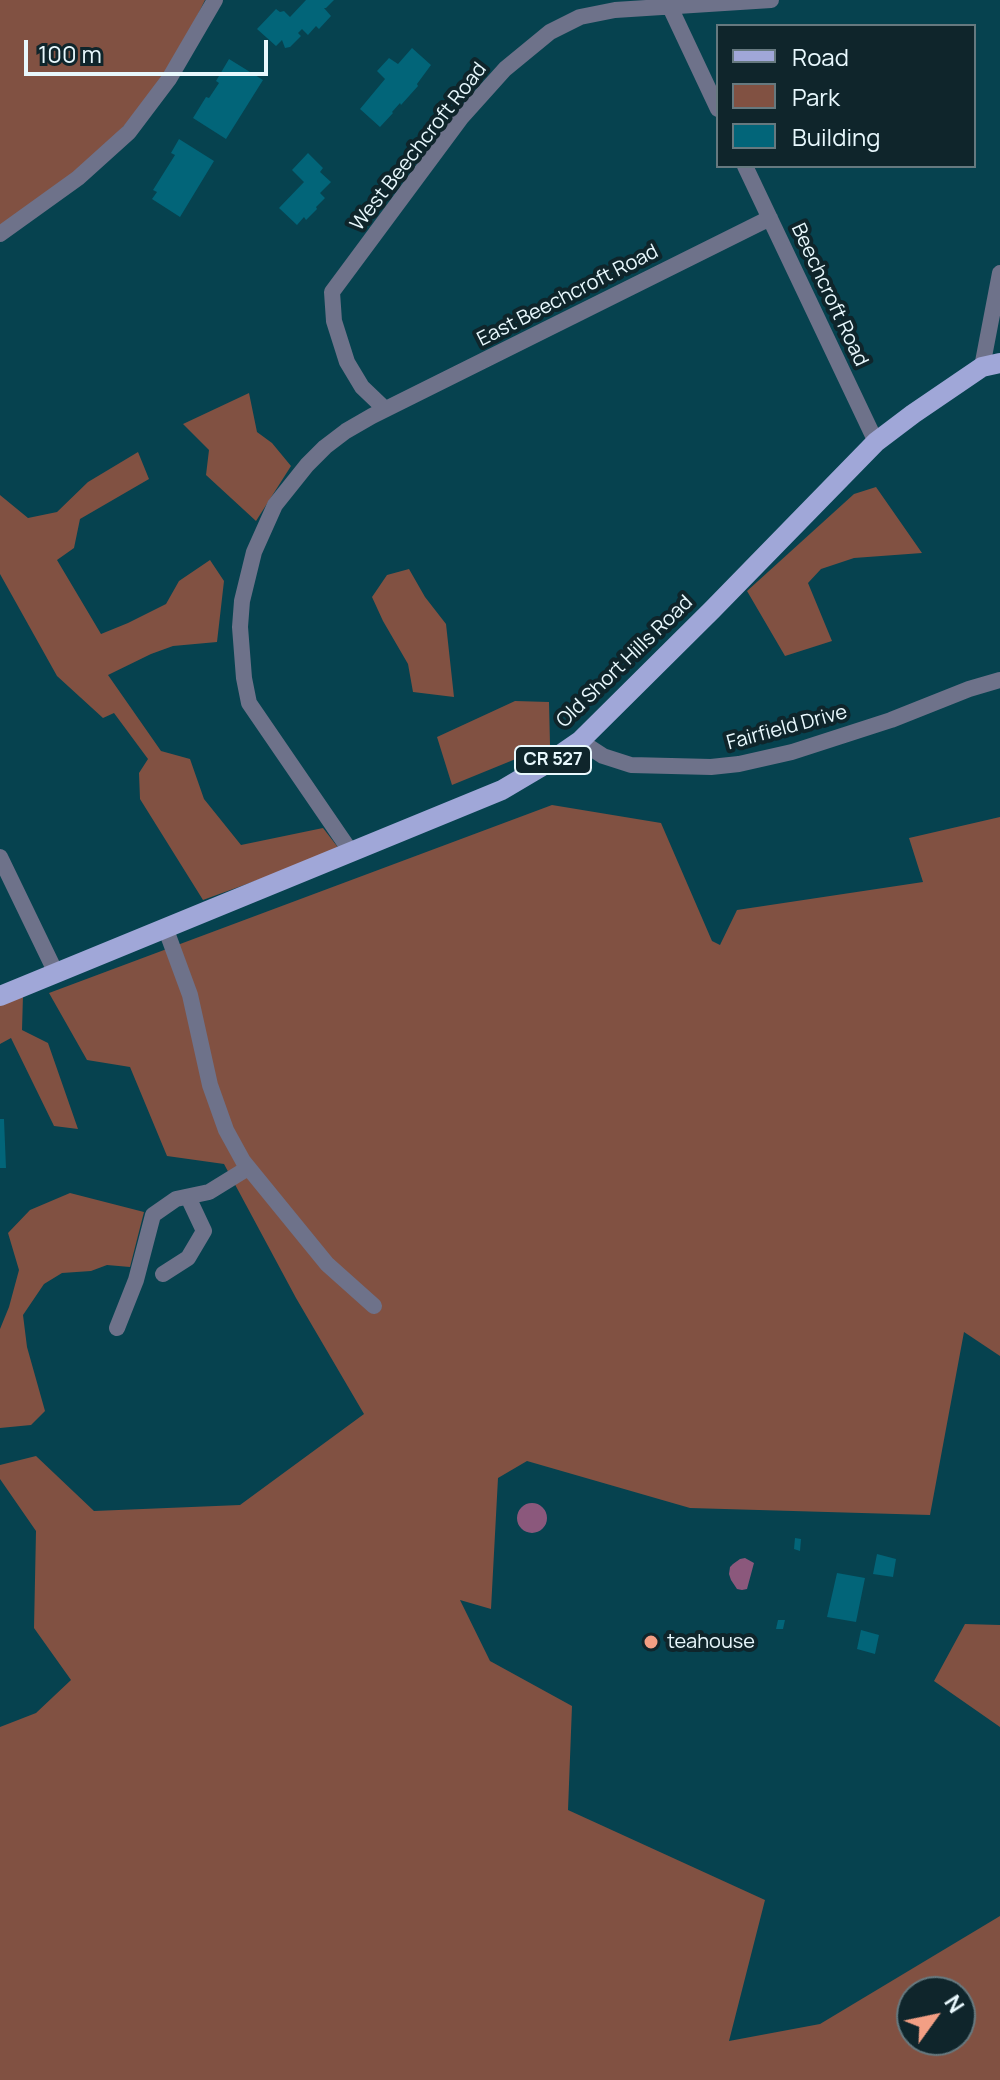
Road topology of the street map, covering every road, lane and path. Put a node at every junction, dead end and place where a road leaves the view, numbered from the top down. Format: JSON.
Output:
{"nodes":[{"id":1,"x":215,"y":0,"type":"edge"},
{"id":2,"x":771,"y":0,"type":"edge"},
{"id":3,"x":670,"y":7,"type":"junction"},
{"id":4,"x":716,"y":105,"type":"edge"},
{"id":5,"x":746,"y":168,"type":"edge"},
{"id":6,"x":770,"y":218,"type":"junction"},
{"id":7,"x":0,"y":234,"type":"edge"},
{"id":8,"x":1000,"y":273,"type":"edge"},
{"id":9,"x":991,"y":365,"type":"edge"},
{"id":10,"x":385,"y":409,"type":"junction"},
{"id":11,"x":876,"y":442,"type":"junction"},
{"id":12,"x":1000,"y":680,"type":"edge"},
{"id":13,"x":580,"y":741,"type":"junction"},
{"id":14,"x":351,"y":852,"type":"junction"},
{"id":15,"x":0,"y":857,"type":"edge"},
{"id":16,"x":165,"y":927,"type":"junction"},
{"id":17,"x":56,"y":973,"type":"junction"},
{"id":18,"x":0,"y":996,"type":"edge"},
{"id":19,"x":248,"y":1168,"type":"junction"},
{"id":20,"x":188,"y":1197,"type":"junction"},
{"id":21,"x":163,"y":1274,"type":"dead end"},
{"id":22,"x":374,"y":1306,"type":"dead end"},
{"id":23,"x":117,"y":1328,"type":"dead end"}],
"edges":[{"from":1,"to":7,"type":"street"},
{"from":2,"to":3,"type":"street","name":"West Beechcroft Road"},
{"from":3,"to":4,"type":"street"},
{"from":3,"to":10,"type":"street","name":"West Beechcroft Road"},
{"from":5,"to":6,"type":"street","name":"Beechcroft Road"},
{"from":6,"to":10,"type":"street","name":"East Beechcroft Road"},
{"from":6,"to":11,"type":"street","name":"Beechcroft Road"},
{"from":8,"to":9,"type":"street"},
{"from":9,"to":11,"type":"main road","name":"Old Short Hills Road","number":"CR 527"},
{"from":10,"to":14,"type":"street","name":"East Beechcroft Road"},
{"from":11,"to":13,"type":"main road","name":"Old Short Hills Road","number":"CR 527"},
{"from":12,"to":13,"type":"street","name":"Fairfield Drive"},
{"from":13,"to":14,"type":"main road","name":"Old Short Hills Road","number":"CR 527"},
{"from":14,"to":16,"type":"main road","name":"Old Short Hills Road","number":"CR 527"},
{"from":15,"to":17,"type":"street"},
{"from":16,"to":17,"type":"main road","name":"Old Short Hills Road","number":"CR 527"},
{"from":16,"to":19,"type":"street"},
{"from":17,"to":18,"type":"main road","name":"Old Short Hills Road","number":"CR 527"},
{"from":19,"to":20,"type":"street"},
{"from":19,"to":22,"type":"street"},
{"from":20,"to":21,"type":"street"},
{"from":20,"to":23,"type":"street"}]}
